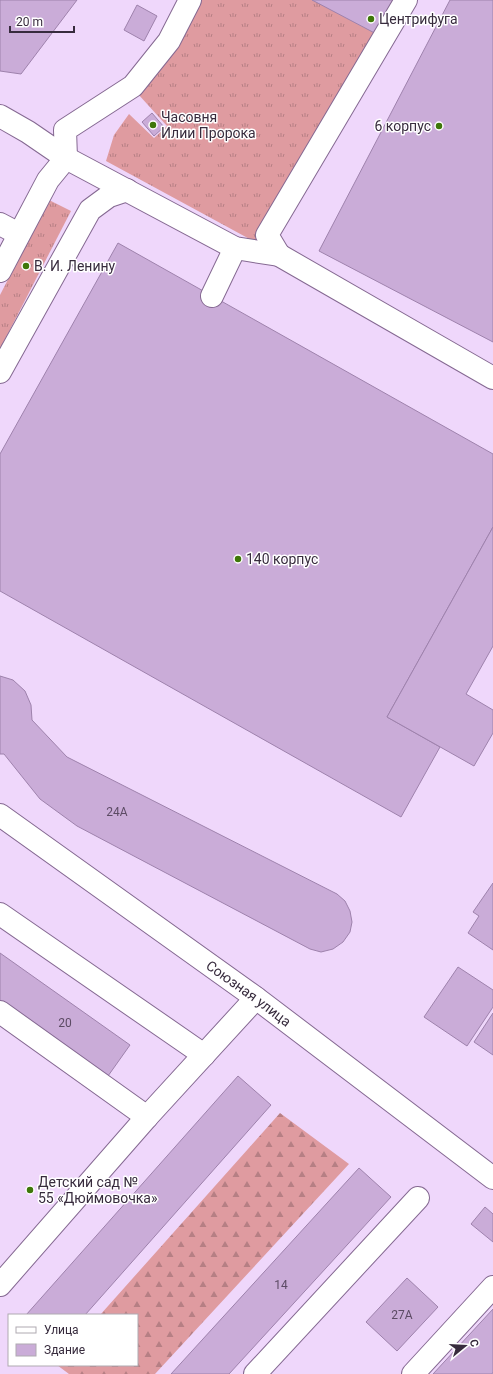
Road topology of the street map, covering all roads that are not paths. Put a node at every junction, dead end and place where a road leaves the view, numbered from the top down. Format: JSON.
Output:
{"nodes":[{"id":1,"x":190,"y":0,"type":"edge"},
{"id":2,"x":406,"y":0,"type":"edge"},
{"id":3,"x":0,"y":116,"type":"edge"},
{"id":4,"x":66,"y":158,"type":"junction"},
{"id":5,"x":127,"y":190,"type":"junction"},
{"id":6,"x":0,"y":224,"type":"edge"},
{"id":7,"x":19,"y":234,"type":"junction"},
{"id":8,"x":235,"y":248,"type":"junction"},
{"id":9,"x":279,"y":256,"type":"junction"},
{"id":10,"x":0,"y":271,"type":"edge"},
{"id":11,"x":212,"y":296,"type":"dead end"},
{"id":12,"x":0,"y":372,"type":"edge"},
{"id":13,"x":493,"y":378,"type":"edge"},
{"id":14,"x":0,"y":816,"type":"edge"},
{"id":15,"x":0,"y":914,"type":"edge"},
{"id":16,"x":256,"y":998,"type":"junction"},
{"id":17,"x":0,"y":1012,"type":"edge"},
{"id":18,"x":204,"y":1055,"type":"junction"},
{"id":19,"x":147,"y":1117,"type":"junction"},
{"id":20,"x":493,"y":1178,"type":"edge"},
{"id":21,"x":418,"y":1198,"type":"dead end"},
{"id":22,"x":0,"y":1285,"type":"edge"},
{"id":23,"x":493,"y":1287,"type":"edge"},
{"id":24,"x":255,"y":1374,"type":"edge"},
{"id":25,"x":413,"y":1374,"type":"edge"}],
"edges":[{"from":1,"to":4,"type":"street"},
{"from":2,"to":9,"type":"street"},
{"from":3,"to":4,"type":"street"},
{"from":4,"to":5,"type":"street"},
{"from":4,"to":7,"type":"street"},
{"from":5,"to":8,"type":"street"},
{"from":5,"to":12,"type":"street"},
{"from":6,"to":7,"type":"street"},
{"from":7,"to":10,"type":"street"},
{"from":8,"to":9,"type":"street"},
{"from":8,"to":11,"type":"street"},
{"from":9,"to":13,"type":"street"},
{"from":14,"to":16,"type":"street","name":"Союзная улица"},
{"from":15,"to":18,"type":"street"},
{"from":16,"to":18,"type":"street"},
{"from":16,"to":20,"type":"street","name":"Союзная улица"},
{"from":17,"to":19,"type":"street"},
{"from":18,"to":19,"type":"street"},
{"from":19,"to":22,"type":"street"},
{"from":21,"to":24,"type":"street"},
{"from":23,"to":25,"type":"street"}]}
